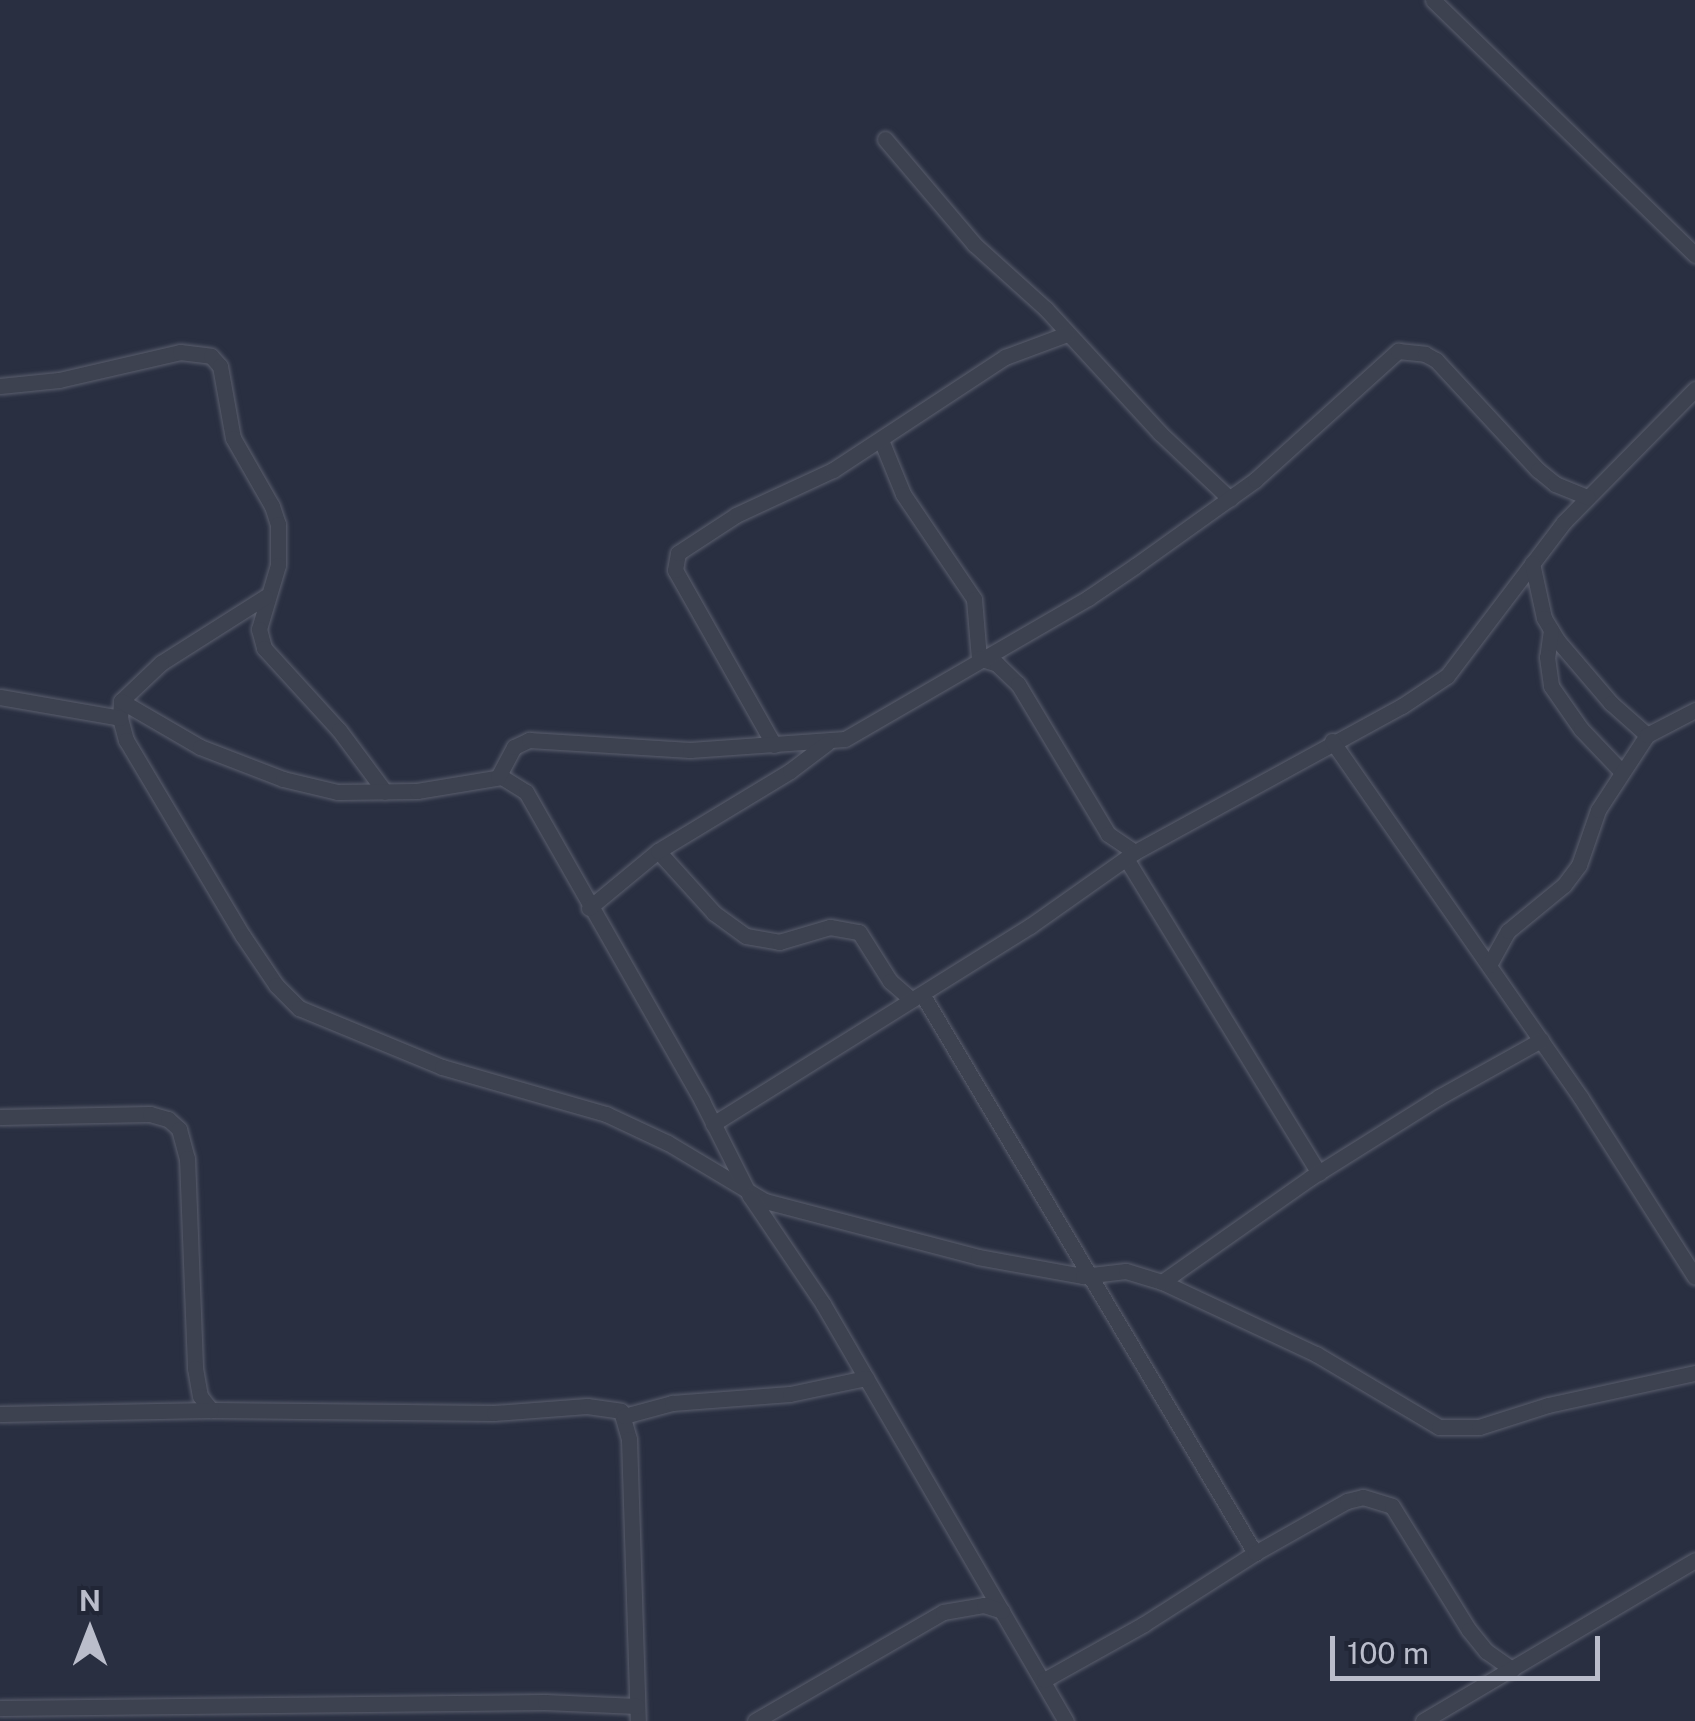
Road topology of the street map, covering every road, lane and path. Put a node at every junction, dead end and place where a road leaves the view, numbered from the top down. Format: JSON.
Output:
{"nodes":[{"id":1,"x":1433,"y":0,"type":"edge"},
{"id":2,"x":885,"y":139,"type":"dead end"},
{"id":3,"x":1695,"y":255,"type":"edge"},
{"id":4,"x":1068,"y":334,"type":"junction"},
{"id":5,"x":0,"y":386,"type":"edge"},
{"id":6,"x":1695,"y":389,"type":"edge"},
{"id":7,"x":880,"y":440,"type":"junction"},
{"id":8,"x":1230,"y":498,"type":"junction"},
{"id":9,"x":1588,"y":498,"type":"junction"},
{"id":10,"x":1532,"y":562,"type":"junction"},
{"id":11,"x":266,"y":597,"type":"junction"},
{"id":12,"x":1551,"y":630,"type":"junction"},
{"id":13,"x":979,"y":658,"type":"junction"},
{"id":14,"x":0,"y":696,"type":"edge"},
{"id":15,"x":121,"y":709,"type":"junction"},
{"id":16,"x":1695,"y":710,"type":"edge"},
{"id":17,"x":1647,"y":735,"type":"junction"},
{"id":18,"x":1332,"y":741,"type":"junction"},
{"id":19,"x":827,"y":743,"type":"junction"},
{"id":20,"x":774,"y":745,"type":"junction"},
{"id":21,"x":1620,"y":770,"type":"junction"},
{"id":22,"x":498,"y":777,"type":"junction"},
{"id":23,"x":385,"y":792,"type":"junction"},
{"id":24,"x":658,"y":851,"type":"junction"},
{"id":25,"x":1131,"y":856,"type":"junction"},
{"id":26,"x":589,"y":908,"type":"junction"},
{"id":27,"x":1489,"y":965,"type":"junction"},
{"id":28,"x":916,"y":997,"type":"junction"},
{"id":29,"x":1542,"y":1040,"type":"junction"},
{"id":30,"x":0,"y":1117,"type":"edge"},
{"id":31,"x":713,"y":1124,"type":"junction"},
{"id":32,"x":1320,"y":1172,"type":"junction"},
{"id":33,"x":750,"y":1196,"type":"junction"},
{"id":34,"x":1090,"y":1277,"type":"junction"},
{"id":35,"x":1695,"y":1277,"type":"edge"},
{"id":36,"x":1162,"y":1282,"type":"junction"},
{"id":37,"x":1695,"y":1373,"type":"edge"},
{"id":38,"x":866,"y":1378,"type":"junction"},
{"id":39,"x":211,"y":1410,"type":"junction"},
{"id":40,"x":0,"y":1414,"type":"edge"},
{"id":41,"x":624,"y":1416,"type":"junction"},
{"id":42,"x":1255,"y":1552,"type":"junction"},
{"id":43,"x":1695,"y":1560,"type":"edge"},
{"id":44,"x":1002,"y":1611,"type":"junction"},
{"id":45,"x":1512,"y":1668,"type":"junction"},
{"id":46,"x":1044,"y":1680,"type":"junction"},
{"id":47,"x":0,"y":1708,"type":"edge"},
{"id":48,"x":637,"y":1714,"type":"edge"},
{"id":49,"x":206,"y":1715,"type":"edge"},
{"id":50,"x":755,"y":1721,"type":"edge"},
{"id":51,"x":1066,"y":1721,"type":"edge"},
{"id":52,"x":1424,"y":1721,"type":"edge"}],
"edges":[{"from":1,"to":3,"type":"street"},
{"from":2,"to":4,"type":"street"},
{"from":4,"to":7,"type":"street"},
{"from":4,"to":8,"type":"street"},
{"from":5,"to":11,"type":"street"},
{"from":6,"to":9,"type":"street"},
{"from":7,"to":13,"type":"street"},
{"from":7,"to":20,"type":"street"},
{"from":8,"to":9,"type":"street"},
{"from":8,"to":13,"type":"street"},
{"from":9,"to":10,"type":"street"},
{"from":10,"to":12,"type":"street"},
{"from":10,"to":18,"type":"street"},
{"from":11,"to":15,"type":"street"},
{"from":11,"to":23,"type":"street"},
{"from":12,"to":17,"type":"street"},
{"from":12,"to":21,"type":"street"},
{"from":13,"to":19,"type":"street"},
{"from":13,"to":25,"type":"street"},
{"from":14,"to":15,"type":"street"},
{"from":15,"to":23,"type":"street"},
{"from":15,"to":33,"type":"street"},
{"from":16,"to":17,"type":"street"},
{"from":17,"to":21,"type":"street"},
{"from":18,"to":25,"type":"street"},
{"from":18,"to":27,"type":"street"},
{"from":19,"to":20,"type":"street"},
{"from":19,"to":24,"type":"street"},
{"from":20,"to":22,"type":"street"},
{"from":21,"to":27,"type":"street"},
{"from":22,"to":23,"type":"street"},
{"from":22,"to":26,"type":"street"},
{"from":24,"to":26,"type":"street"},
{"from":24,"to":28,"type":"street"},
{"from":25,"to":28,"type":"street"},
{"from":25,"to":32,"type":"street"},
{"from":26,"to":31,"type":"street"},
{"from":27,"to":29,"type":"street"},
{"from":28,"to":31,"type":"street"},
{"from":28,"to":34,"type":"street"},
{"from":29,"to":32,"type":"street"},
{"from":29,"to":35,"type":"street"},
{"from":30,"to":39,"type":"street"},
{"from":31,"to":33,"type":"street"},
{"from":32,"to":36,"type":"street"},
{"from":33,"to":34,"type":"street"},
{"from":33,"to":38,"type":"street"},
{"from":34,"to":36,"type":"street"},
{"from":34,"to":42,"type":"street"},
{"from":36,"to":37,"type":"street"},
{"from":38,"to":41,"type":"street"},
{"from":38,"to":44,"type":"street"},
{"from":39,"to":40,"type":"street"},
{"from":39,"to":41,"type":"street"},
{"from":41,"to":48,"type":"street"},
{"from":42,"to":45,"type":"street"},
{"from":42,"to":46,"type":"street"},
{"from":43,"to":45,"type":"street"},
{"from":44,"to":46,"type":"street"},
{"from":44,"to":50,"type":"street"},
{"from":45,"to":52,"type":"street"},
{"from":46,"to":51,"type":"street"},
{"from":47,"to":49,"type":"street"},
{"from":48,"to":49,"type":"street"}]}
